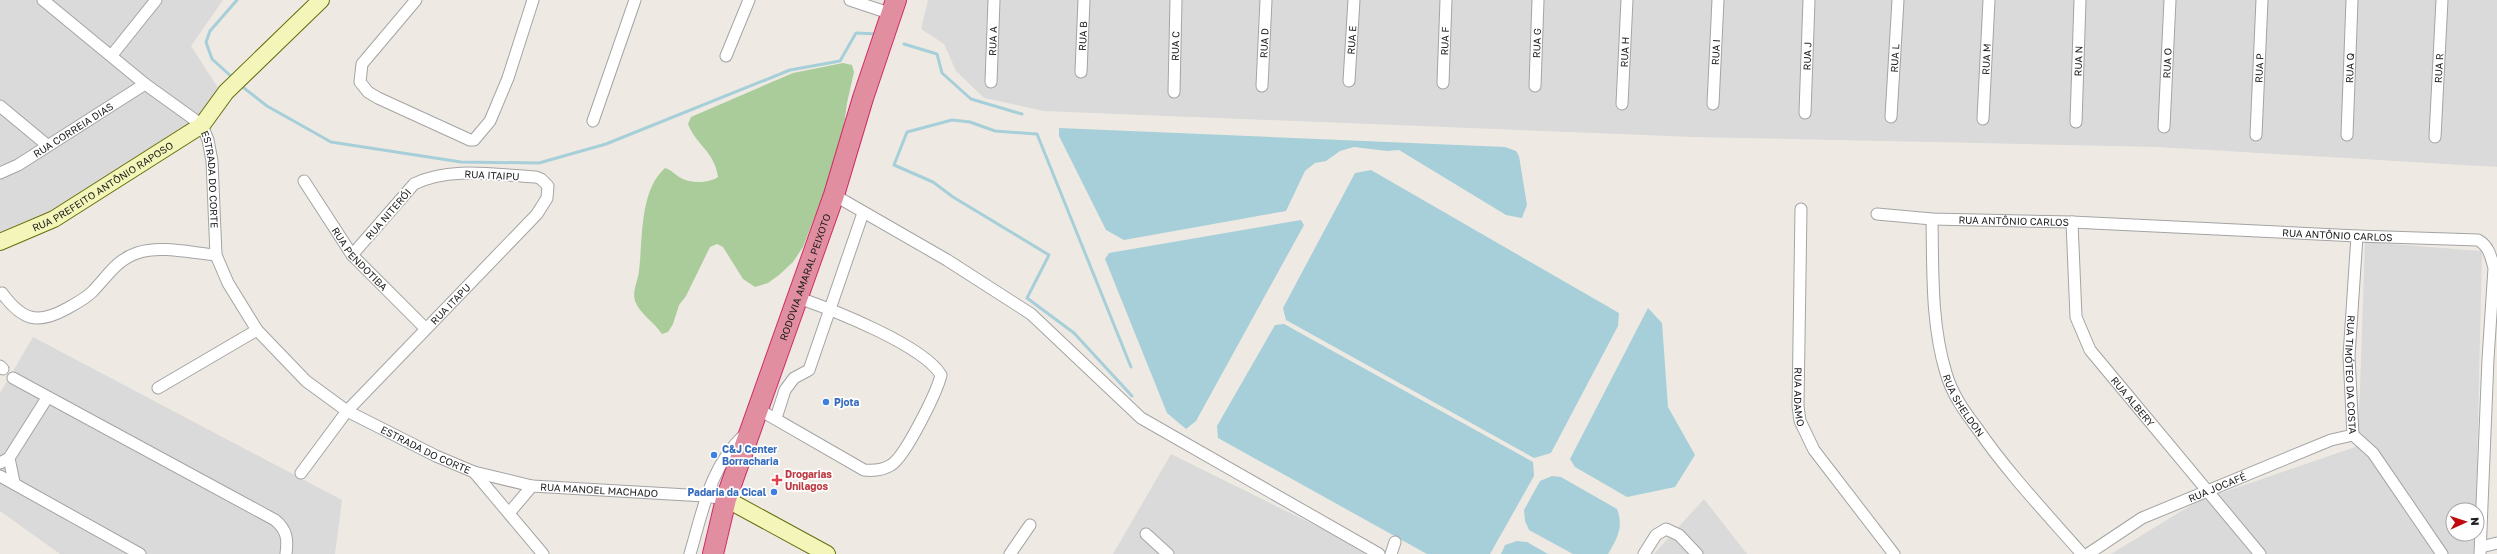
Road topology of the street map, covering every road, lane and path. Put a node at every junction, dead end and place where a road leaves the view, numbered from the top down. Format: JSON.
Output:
{"nodes":[{"id":1,"x":43,"y":0,"type":"edge"},
{"id":2,"x":156,"y":0,"type":"edge"},
{"id":3,"x":321,"y":0,"type":"edge"},
{"id":4,"x":416,"y":0,"type":"edge"},
{"id":5,"x":532,"y":0,"type":"edge"},
{"id":6,"x":635,"y":0,"type":"edge"},
{"id":7,"x":748,"y":0,"type":"edge"},
{"id":8,"x":994,"y":0,"type":"edge"},
{"id":9,"x":1084,"y":0,"type":"edge"},
{"id":10,"x":1176,"y":0,"type":"edge"},
{"id":11,"x":1266,"y":0,"type":"edge"},
{"id":12,"x":1354,"y":0,"type":"edge"},
{"id":13,"x":1446,"y":0,"type":"edge"},
{"id":14,"x":1538,"y":0,"type":"edge"},
{"id":15,"x":1627,"y":0,"type":"edge"},
{"id":16,"x":1718,"y":0,"type":"edge"},
{"id":17,"x":1809,"y":0,"type":"edge"},
{"id":18,"x":1898,"y":0,"type":"edge"},
{"id":19,"x":1989,"y":0,"type":"edge"},
{"id":20,"x":2080,"y":0,"type":"edge"},
{"id":21,"x":2170,"y":0,"type":"edge"},
{"id":22,"x":2262,"y":0,"type":"edge"},
{"id":23,"x":2352,"y":0,"type":"edge"},
{"id":24,"x":2442,"y":0,"type":"edge"},
{"id":25,"x":857,"y":1,"type":"edge"},
{"id":26,"x":889,"y":22,"type":"edge"},
{"id":27,"x":112,"y":55,"type":"junction"},
{"id":28,"x":726,"y":56,"type":"dead end"},
{"id":29,"x":1081,"y":72,"type":"dead end"},
{"id":30,"x":1349,"y":81,"type":"dead end"},
{"id":31,"x":991,"y":82,"type":"dead end"},
{"id":32,"x":1443,"y":83,"type":"dead end"},
{"id":33,"x":145,"y":84,"type":"junction"},
{"id":34,"x":1262,"y":86,"type":"dead end"},
{"id":35,"x":1535,"y":86,"type":"dead end"},
{"id":36,"x":1174,"y":92,"type":"dead end"},
{"id":37,"x":1622,"y":104,"type":"dead end"},
{"id":38,"x":1713,"y":104,"type":"dead end"},
{"id":39,"x":0,"y":106,"type":"edge"},
{"id":40,"x":1805,"y":113,"type":"dead end"},
{"id":41,"x":1892,"y":117,"type":"dead end"},
{"id":42,"x":1983,"y":119,"type":"dead end"},
{"id":43,"x":593,"y":121,"type":"dead end"},
{"id":44,"x":2076,"y":122,"type":"dead end"},
{"id":45,"x":202,"y":125,"type":"junction"},
{"id":46,"x":2164,"y":127,"type":"dead end"},
{"id":47,"x":2347,"y":135,"type":"dead end"},
{"id":48,"x":2256,"y":136,"type":"dead end"},
{"id":49,"x":2435,"y":137,"type":"dead end"},
{"id":50,"x":47,"y":145,"type":"junction"},
{"id":51,"x":0,"y":172,"type":"edge"},
{"id":52,"x":427,"y":177,"type":"joint"},
{"id":53,"x":304,"y":181,"type":"dead end"},
{"id":54,"x":548,"y":192,"type":"joint"},
{"id":55,"x":834,"y":195,"type":"junction"},
{"id":56,"x":1801,"y":209,"type":"dead end"},
{"id":57,"x":863,"y":213,"type":"junction"},
{"id":58,"x":1876,"y":214,"type":"dead end"},
{"id":59,"x":1932,"y":219,"type":"junction"},
{"id":60,"x":2072,"y":222,"type":"junction"},
{"id":61,"x":2356,"y":236,"type":"junction"},
{"id":62,"x":0,"y":242,"type":"edge"},
{"id":63,"x":216,"y":255,"type":"junction"},
{"id":64,"x":352,"y":255,"type":"junction"},
{"id":65,"x":2,"y":293,"type":"dead end"},
{"id":66,"x":799,"y":298,"type":"junction"},
{"id":67,"x":832,"y":309,"type":"junction"},
{"id":68,"x":425,"y":328,"type":"junction"},
{"id":69,"x":257,"y":330,"type":"junction"},
{"id":70,"x":13,"y":378,"type":"dead end"},
{"id":71,"x":158,"y":388,"type":"dead end"},
{"id":72,"x":47,"y":398,"type":"junction"},
{"id":73,"x":347,"y":411,"type":"junction"},
{"id":74,"x":767,"y":414,"type":"junction"},
{"id":75,"x":752,"y":428,"type":"junction"},
{"id":76,"x":2353,"y":435,"type":"junction"},
{"id":77,"x":4,"y":461,"type":"edge"},
{"id":78,"x":474,"y":472,"type":"junction"},
{"id":79,"x":301,"y":473,"type":"dead end"},
{"id":80,"x":0,"y":476,"type":"edge"},
{"id":81,"x":14,"y":482,"type":"junction"},
{"id":82,"x":532,"y":486,"type":"junction"},
{"id":83,"x":2206,"y":491,"type":"junction"},
{"id":84,"x":705,"y":496,"type":"junction"},
{"id":85,"x":726,"y":499,"type":"junction"},
{"id":86,"x":510,"y":512,"type":"junction"},
{"id":87,"x":1030,"y":525,"type":"dead end"},
{"id":88,"x":1146,"y":534,"type":"dead end"},
{"id":89,"x":1396,"y":542,"type":"dead end"},
{"id":90,"x":2497,"y":543,"type":"edge"},
{"id":91,"x":2481,"y":551,"type":"edge"},
{"id":92,"x":140,"y":554,"type":"edge"},
{"id":93,"x":286,"y":554,"type":"edge"},
{"id":94,"x":543,"y":554,"type":"edge"},
{"id":95,"x":690,"y":554,"type":"edge"},
{"id":96,"x":712,"y":554,"type":"edge"},
{"id":97,"x":827,"y":554,"type":"edge"},
{"id":98,"x":1010,"y":554,"type":"edge"},
{"id":99,"x":1168,"y":554,"type":"edge"},
{"id":100,"x":1379,"y":554,"type":"edge"},
{"id":101,"x":1391,"y":554,"type":"edge"},
{"id":102,"x":1644,"y":554,"type":"edge"},
{"id":103,"x":1697,"y":554,"type":"edge"},
{"id":104,"x":1894,"y":554,"type":"edge"},
{"id":105,"x":2082,"y":554,"type":"edge"},
{"id":106,"x":2088,"y":554,"type":"edge"},
{"id":107,"x":2260,"y":554,"type":"edge"},
{"id":108,"x":2442,"y":554,"type":"edge"}],
"edges":[{"from":1,"to":27,"type":"street","name":"ESTRADA DO CORTE"},
{"from":2,"to":27,"type":"street"},
{"from":3,"to":45,"type":"street"},
{"from":4,"to":5,"type":"street"},
{"from":6,"to":43,"type":"street"},
{"from":7,"to":28,"type":"street"},
{"from":8,"to":31,"type":"street","name":"RUA A"},
{"from":9,"to":29,"type":"street","name":"RUA B"},
{"from":10,"to":36,"type":"street","name":"RUA C"},
{"from":11,"to":34,"type":"street","name":"RUA D"},
{"from":12,"to":30,"type":"street","name":"RUA E"},
{"from":13,"to":32,"type":"street","name":"RUA F"},
{"from":14,"to":35,"type":"street","name":"RUA G"},
{"from":15,"to":37,"type":"street","name":"RUA H"},
{"from":16,"to":38,"type":"street","name":"RUA I"},
{"from":17,"to":40,"type":"street","name":"RUA J"},
{"from":18,"to":41,"type":"street","name":"RUA L"},
{"from":19,"to":42,"type":"street","name":"RUA M"},
{"from":20,"to":44,"type":"street","name":"RUA N"},
{"from":21,"to":46,"type":"street","name":"RUA O"},
{"from":22,"to":48,"type":"street","name":"RUA P"},
{"from":23,"to":47,"type":"street","name":"RUA Q"},
{"from":24,"to":49,"type":"street","name":"RUA R"},
{"from":25,"to":26,"type":"street"},
{"from":26,"to":55,"type":"highway","name":"RODOVIA AMARAL PEIXOTO"},
{"from":27,"to":33,"type":"street","name":"ESTRADA DO CORTE"},
{"from":33,"to":45,"type":"street","name":"ESTRADA DO CORTE"},
{"from":33,"to":50,"type":"street","name":"RUA CORREIA DIAS"},
{"from":39,"to":50,"type":"street"},
{"from":45,"to":62,"type":"street","name":"RUA PREFEITO ANTÔNIO RAPOSO"},
{"from":45,"to":63,"type":"street","name":"ESTRADA DO CORTE"},
{"from":50,"to":51,"type":"street","name":"RUA CORREIA DIAS"},
{"from":52,"to":54,"type":"street","name":"RUA ITAIPU"},
{"from":52,"to":64,"type":"street","name":"RUA NITERÓI"},
{"from":53,"to":64,"type":"street","name":"RUA PENDOTIBA"},
{"from":54,"to":68,"type":"street","name":"RUA ITAPU"},
{"from":55,"to":57,"type":"street"},
{"from":55,"to":66,"type":"highway","name":"RODOVIA AMARAL PEIXOTO"},
{"from":56,"to":104,"type":"street","name":"RUA ADAMO"},
{"from":57,"to":67,"type":"street"},
{"from":57,"to":100,"type":"street"},
{"from":58,"to":59,"type":"street","name":"RUA ANTÔNIO CARLOS"},
{"from":59,"to":60,"type":"street","name":"RUA ANTÔNIO CARLOS"},
{"from":59,"to":105,"type":"street","name":"RUA SHELDON"},
{"from":60,"to":61,"type":"street","name":"RUA ANTÔNIO CARLOS"},
{"from":60,"to":83,"type":"street","name":"RUA ALBERY"},
{"from":61,"to":76,"type":"street","name":"RUA TIMÓTEO DA COSTA"},
{"from":61,"to":91,"type":"street","name":"RUA ANTÔNIO CARLOS"},
{"from":63,"to":65,"type":"street"},
{"from":63,"to":69,"type":"street","name":"ESTRADA DO CORTE"},
{"from":64,"to":68,"type":"street","name":"RUA PENDOTIBA"},
{"from":66,"to":67,"type":"street"},
{"from":66,"to":74,"type":"highway","name":"RODOVIA AMARAL PEIXOTO"},
{"from":67,"to":74,"type":"street"},
{"from":67,"to":74,"type":"street"},
{"from":68,"to":73,"type":"street","name":"RUA ITAPU"},
{"from":69,"to":71,"type":"street"},
{"from":69,"to":73,"type":"street","name":"ESTRADA DO CORTE"},
{"from":70,"to":72,"type":"street"},
{"from":72,"to":77,"type":"street"},
{"from":72,"to":93,"type":"street"},
{"from":73,"to":78,"type":"street","name":"ESTRADA DO CORTE"},
{"from":73,"to":79,"type":"street"},
{"from":74,"to":75,"type":"highway","name":"RODOVIA AMARAL PEIXOTO"},
{"from":75,"to":84,"type":"street"},
{"from":75,"to":85,"type":"highway","name":"RODOVIA AMARAL PEIXOTO"},
{"from":76,"to":83,"type":"street","name":"RUA JOCAFÉ"},
{"from":76,"to":108,"type":"street","name":"RUA TIMÓTEO DA COSTA"},
{"from":77,"to":81,"type":"street"},
{"from":78,"to":82,"type":"street","name":"RUA MANOEL MACHADO"},
{"from":78,"to":86,"type":"street","name":"ESTRADA DO CORTE"},
{"from":80,"to":81,"type":"street"},
{"from":81,"to":92,"type":"street"},
{"from":82,"to":84,"type":"street","name":"RUA MANOEL MACHADO"},
{"from":82,"to":86,"type":"street"},
{"from":83,"to":106,"type":"street","name":"RUA JOCAFÉ"},
{"from":83,"to":107,"type":"street","name":"RUA ALBERY"},
{"from":84,"to":85,"type":"street","name":"RUA MANOEL MACHADO"},
{"from":84,"to":95,"type":"street"},
{"from":85,"to":96,"type":"highway","name":"RODOVIA AMARAL PEIXOTO"},
{"from":85,"to":97,"type":"street"},
{"from":86,"to":94,"type":"street","name":"ESTRADA DO CORTE"},
{"from":87,"to":98,"type":"street"},
{"from":88,"to":99,"type":"street"},
{"from":89,"to":101,"type":"street"},
{"from":90,"to":91,"type":"street"},
{"from":102,"to":103,"type":"street"}]}
